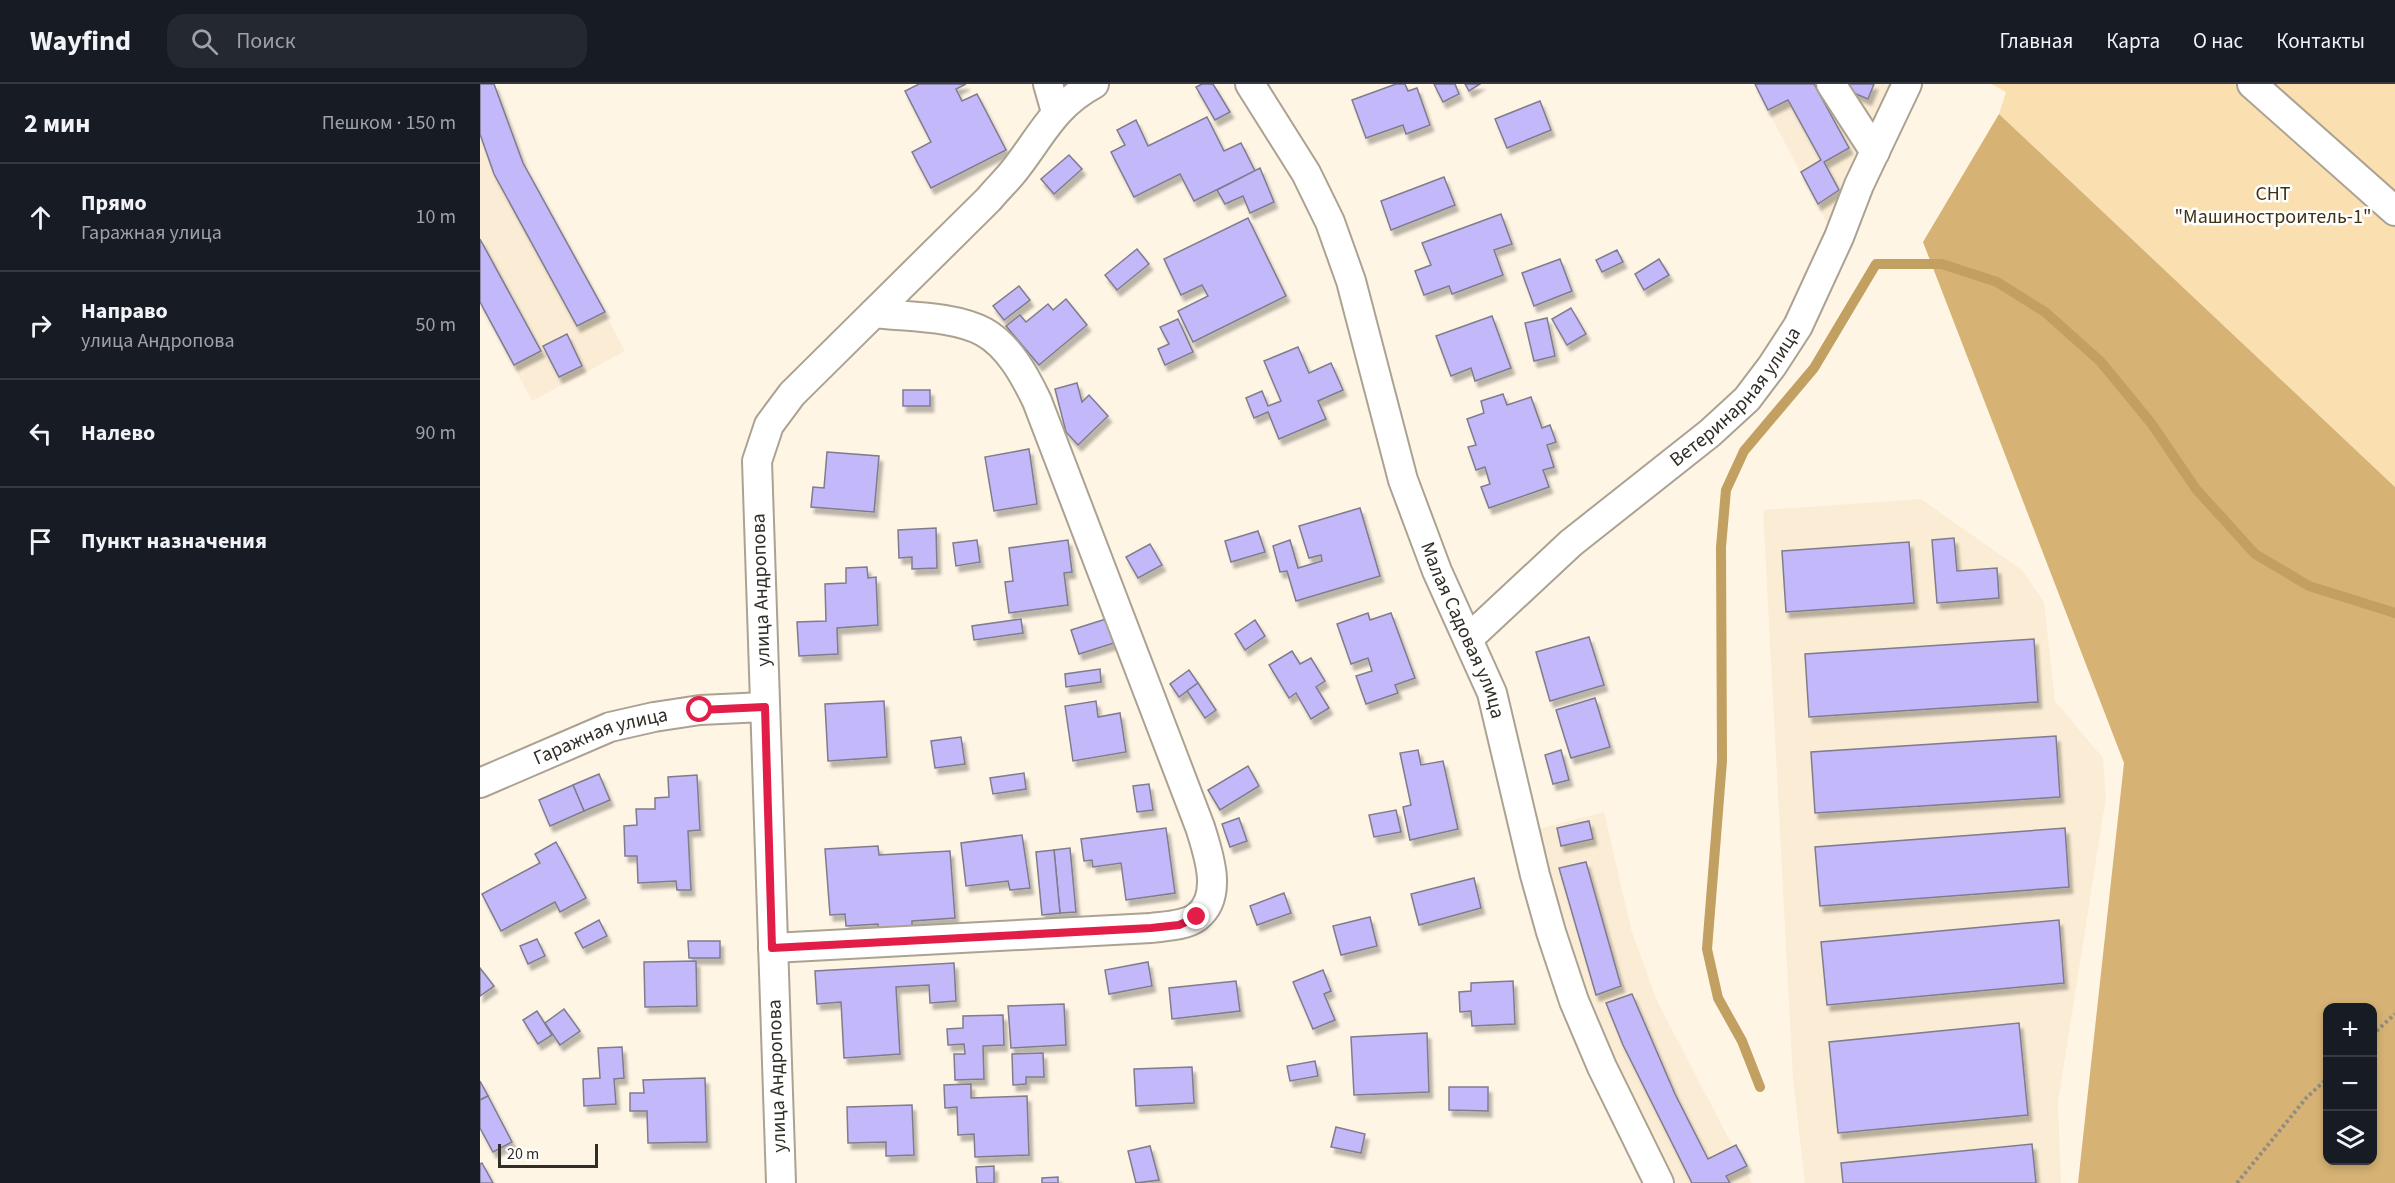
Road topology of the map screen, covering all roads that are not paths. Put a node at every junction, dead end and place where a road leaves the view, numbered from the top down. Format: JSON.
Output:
{"nodes":[{"id":1,"x":1048,"y":84,"type":"edge"},
{"id":2,"x":1094,"y":84,"type":"edge"},
{"id":3,"x":1250,"y":84,"type":"edge"},
{"id":4,"x":1831,"y":84,"type":"edge"},
{"id":5,"x":1907,"y":84,"type":"edge"},
{"id":6,"x":2252,"y":84,"type":"edge"},
{"id":7,"x":1056,"y":112,"type":"junction"},
{"id":8,"x":1875,"y":152,"type":"junction"},
{"id":9,"x":2395,"y":211,"type":"edge"},
{"id":10,"x":874,"y":313,"type":"junction"},
{"id":11,"x":1468,"y":639,"type":"junction"},
{"id":12,"x":765,"y":707,"type":"junction"},
{"id":13,"x":480,"y":783,"type":"edge"},
{"id":14,"x":772,"y":948,"type":"junction"},
{"id":15,"x":781,"y":1183,"type":"edge"},
{"id":16,"x":1659,"y":1183,"type":"edge"}],
"edges":[{"from":1,"to":7,"type":"street"},
{"from":2,"to":7,"type":"street"},
{"from":3,"to":11,"type":"street","name":"Малая Садовая улица"},
{"from":4,"to":8,"type":"street"},
{"from":5,"to":8,"type":"street","name":"Ветеринарная улица"},
{"from":6,"to":9,"type":"street"},
{"from":7,"to":10,"type":"street","name":"улица Андропова"},
{"from":8,"to":11,"type":"street","name":"Ветеринарная улица"},
{"from":10,"to":12,"type":"street","name":"улица Андропова"},
{"from":10,"to":14,"type":"street"},
{"from":11,"to":16,"type":"street","name":"Малая Садовая улица"},
{"from":12,"to":13,"type":"street","name":"Гаражная улица"},
{"from":12,"to":14,"type":"street","name":"улица Андропова"},
{"from":14,"to":15,"type":"street","name":"улица Андропова"}]}
